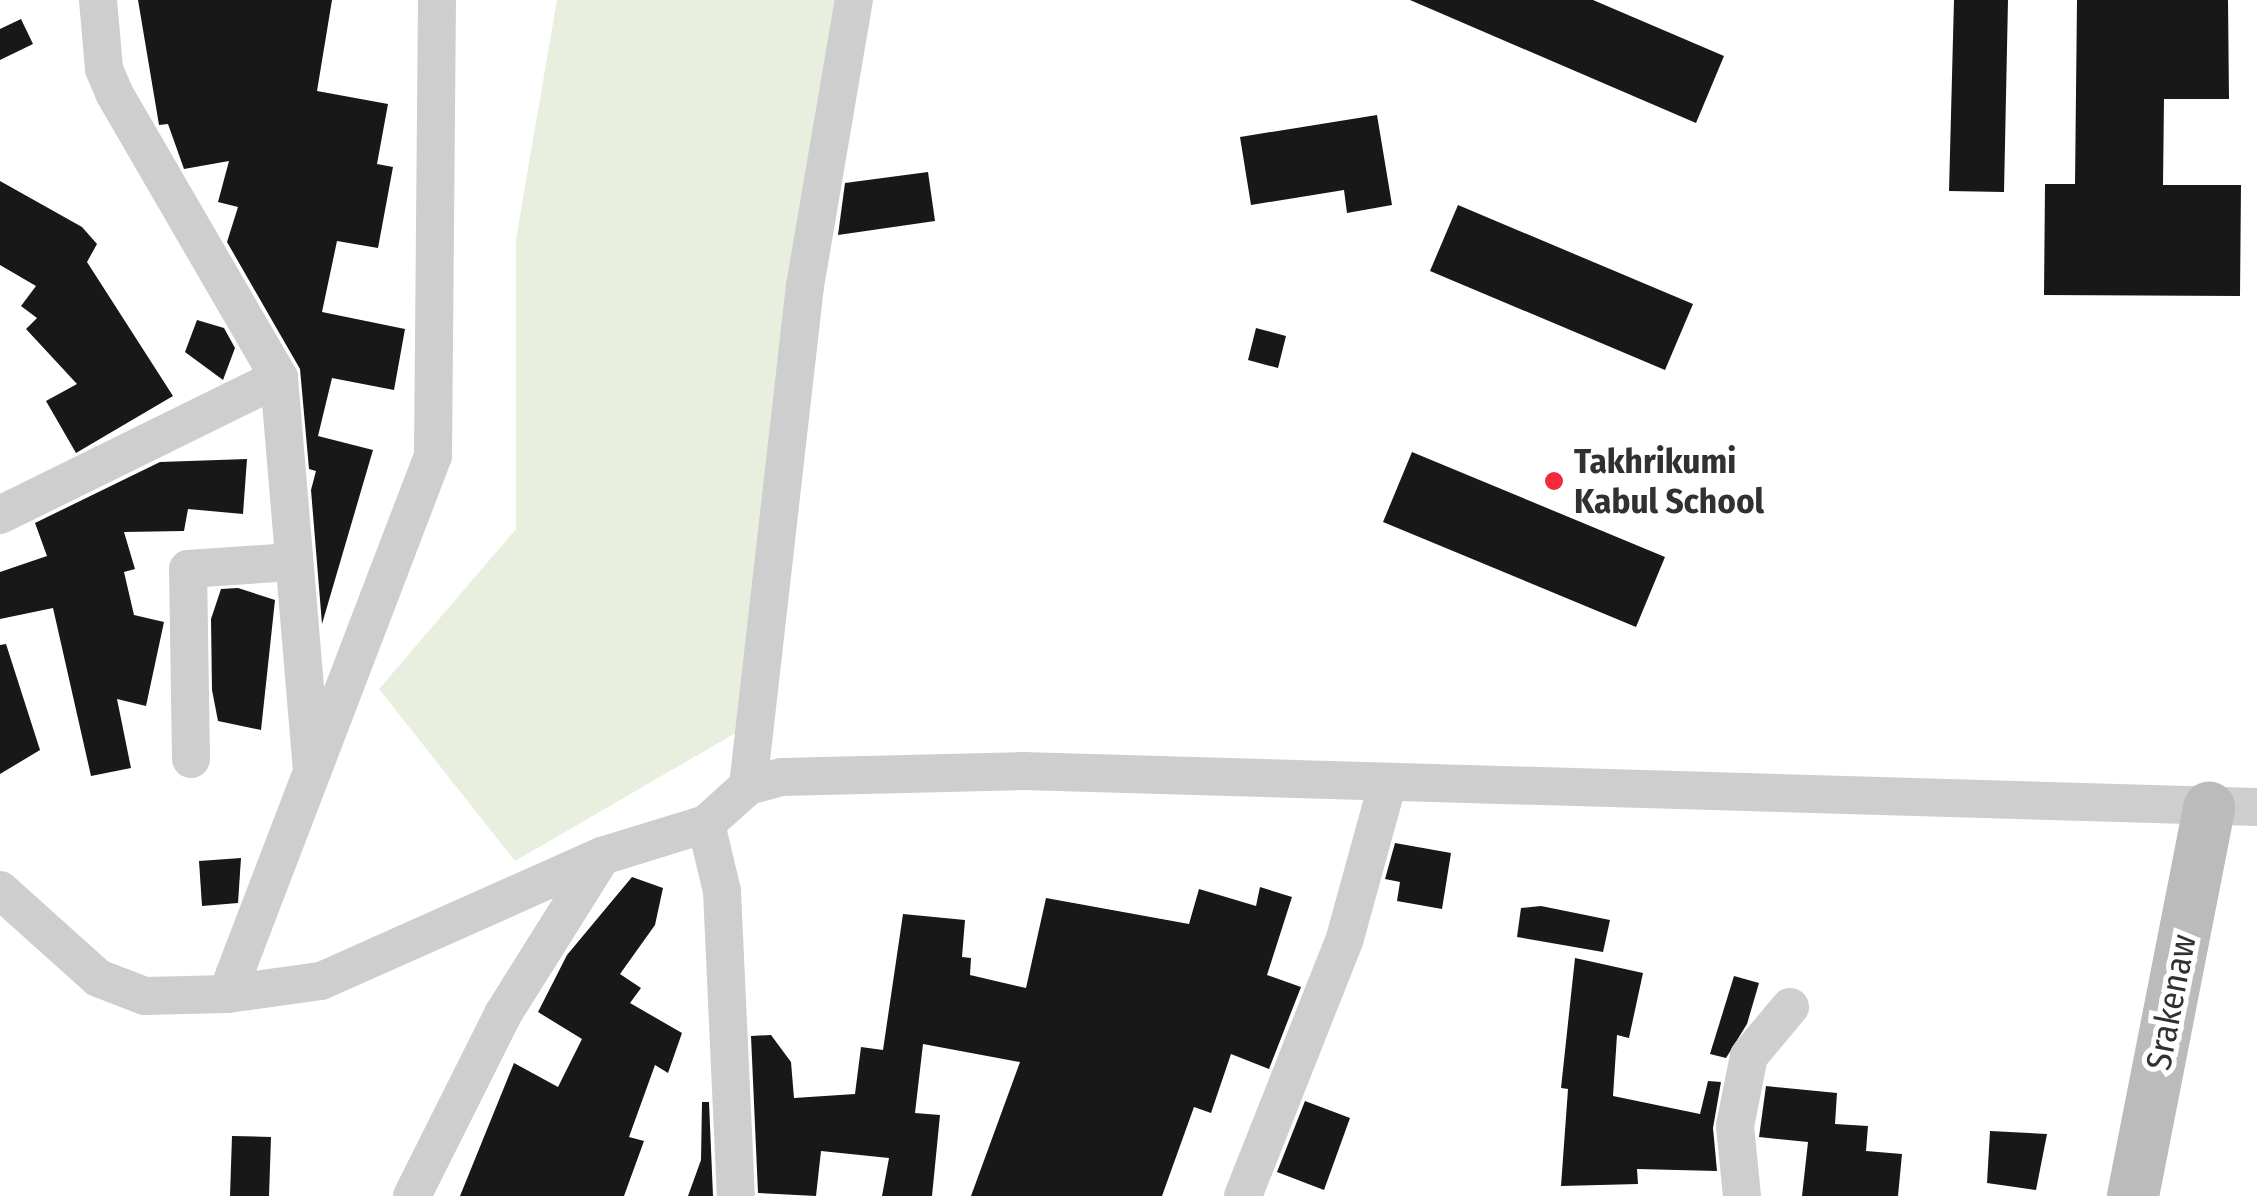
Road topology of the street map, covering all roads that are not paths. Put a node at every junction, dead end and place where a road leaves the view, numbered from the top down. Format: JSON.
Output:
{"nodes":[{"id":1,"x":98,"y":0,"type":"edge"},
{"id":2,"x":437,"y":0,"type":"edge"},
{"id":3,"x":854,"y":0,"type":"edge"},
{"id":4,"x":279,"y":378,"type":"junction"},
{"id":5,"x":0,"y":515,"type":"edge"},
{"id":6,"x":292,"y":562,"type":"junction"},
{"id":7,"x":192,"y":758,"type":"dead end"},
{"id":8,"x":313,"y":779,"type":"junction"},
{"id":9,"x":1388,"y":782,"type":"junction"},
{"id":10,"x":748,"y":786,"type":"junction"},
{"id":11,"x":2233,"y":808,"type":"edge"},
{"id":12,"x":706,"y":824,"type":"junction"},
{"id":13,"x":602,"y":856,"type":"junction"},
{"id":14,"x":0,"y":890,"type":"edge"},
{"id":15,"x":227,"y":994,"type":"junction"},
{"id":16,"x":1790,"y":1007,"type":"dead end"},
{"id":17,"x":412,"y":1196,"type":"edge"},
{"id":18,"x":736,"y":1196,"type":"edge"},
{"id":19,"x":1242,"y":1196,"type":"edge"},
{"id":20,"x":1742,"y":1196,"type":"edge"},
{"id":21,"x":2133,"y":1196,"type":"edge"}],
"edges":[{"from":1,"to":4,"type":"street"},
{"from":2,"to":8,"type":"street"},
{"from":3,"to":10,"type":"street"},
{"from":4,"to":5,"type":"street"},
{"from":4,"to":6,"type":"street"},
{"from":6,"to":7,"type":"street"},
{"from":6,"to":8,"type":"street"},
{"from":8,"to":15,"type":"street"},
{"from":9,"to":10,"type":"street"},
{"from":9,"to":11,"type":"street"},
{"from":9,"to":19,"type":"street"},
{"from":10,"to":12,"type":"street"},
{"from":11,"to":21,"type":"main road","name":"Srakenaw"},
{"from":12,"to":13,"type":"street"},
{"from":12,"to":18,"type":"street"},
{"from":13,"to":15,"type":"street"},
{"from":13,"to":17,"type":"street"},
{"from":14,"to":15,"type":"street"},
{"from":16,"to":20,"type":"street"}]}
